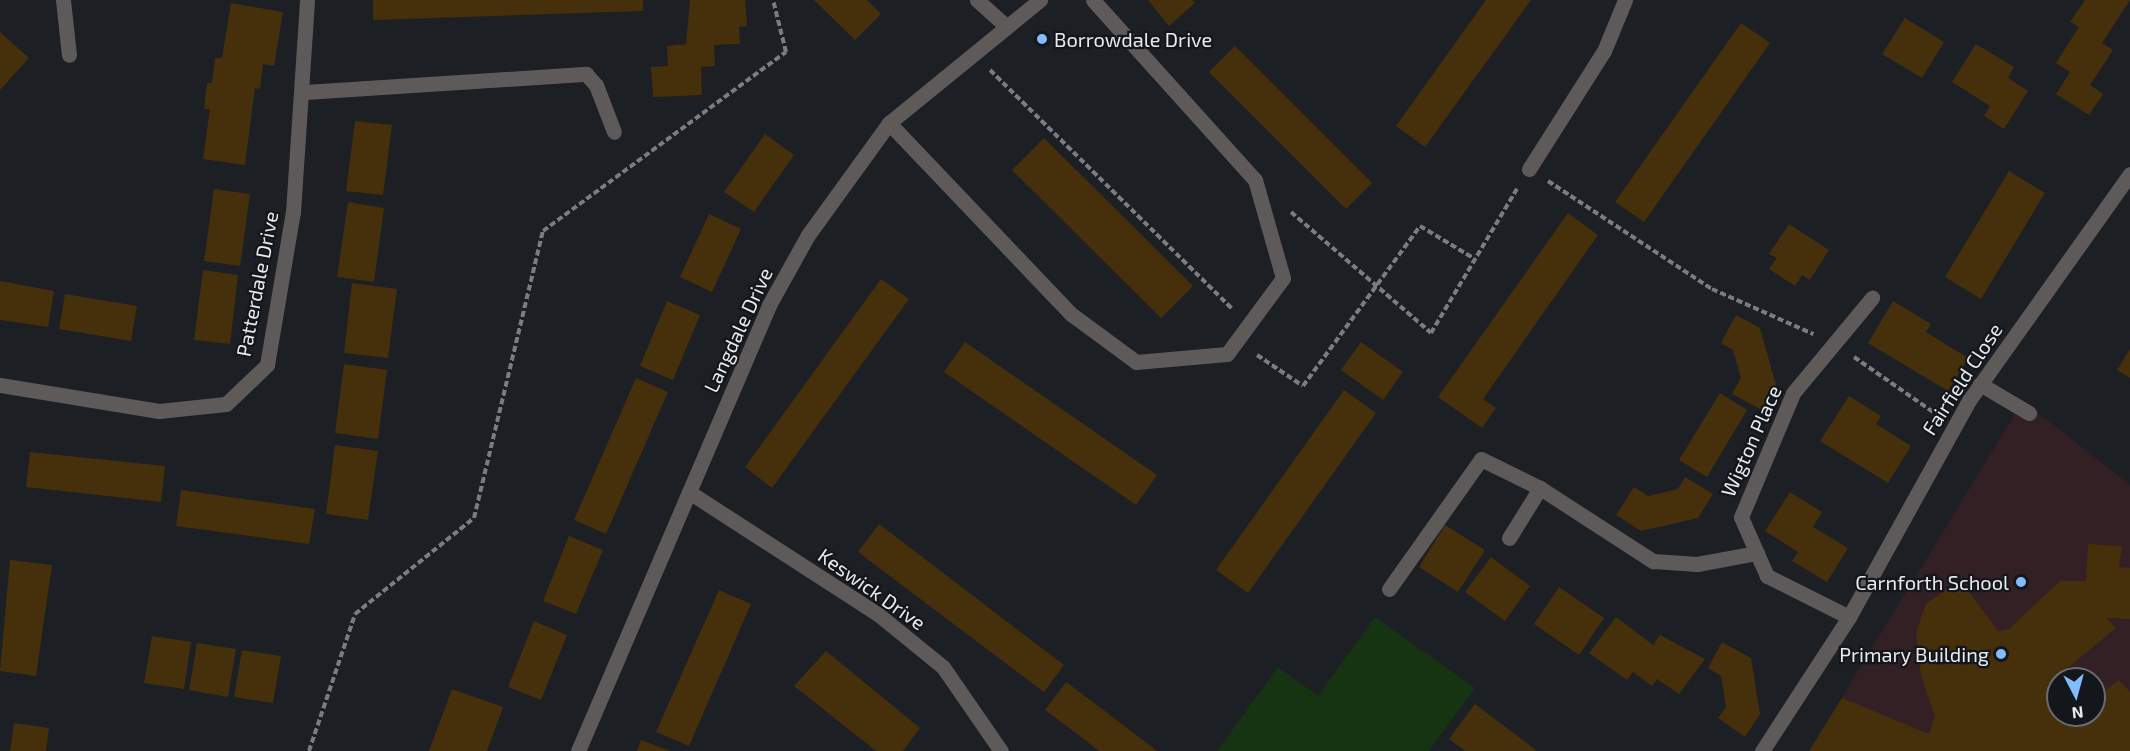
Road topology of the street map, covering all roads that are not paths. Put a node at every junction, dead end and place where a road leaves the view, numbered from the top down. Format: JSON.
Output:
{"nodes":[{"id":1,"x":63,"y":0,"type":"edge"},
{"id":2,"x":307,"y":0,"type":"edge"},
{"id":3,"x":977,"y":0,"type":"edge"},
{"id":4,"x":1040,"y":0,"type":"edge"},
{"id":5,"x":1093,"y":0,"type":"edge"},
{"id":6,"x":1625,"y":0,"type":"edge"},
{"id":7,"x":1005,"y":25,"type":"junction"},
{"id":8,"x":69,"y":55,"type":"dead end"},
{"id":9,"x":305,"y":92,"type":"junction"},
{"id":10,"x":890,"y":123,"type":"junction"},
{"id":11,"x":614,"y":132,"type":"dead end"},
{"id":12,"x":1529,"y":169,"type":"road end"},
{"id":13,"x":2130,"y":174,"type":"edge"},
{"id":14,"x":1872,"y":298,"type":"dead end"},
{"id":15,"x":1980,"y":384,"type":"junction"},
{"id":16,"x":0,"y":385,"type":"edge"},
{"id":17,"x":2029,"y":413,"type":"dead end"},
{"id":18,"x":1539,"y":488,"type":"junction"},
{"id":19,"x":689,"y":492,"type":"junction"},
{"id":20,"x":1509,"y":538,"type":"dead end"},
{"id":21,"x":1757,"y":553,"type":"junction"},
{"id":22,"x":1389,"y":589,"type":"dead end"},
{"id":23,"x":1849,"y":617,"type":"junction"},
{"id":24,"x":578,"y":751,"type":"edge"},
{"id":25,"x":1001,"y":751,"type":"edge"},
{"id":26,"x":1762,"y":751,"type":"edge"}],
"edges":[{"from":1,"to":8,"type":"street"},
{"from":2,"to":9,"type":"street","name":"Patterdale Drive"},
{"from":3,"to":7,"type":"street"},
{"from":4,"to":7,"type":"street","name":"Langdale Drive"},
{"from":5,"to":10,"type":"street"},
{"from":6,"to":12,"type":"street"},
{"from":7,"to":10,"type":"street","name":"Langdale Drive"},
{"from":9,"to":11,"type":"street"},
{"from":9,"to":16,"type":"street","name":"Patterdale Drive"},
{"from":10,"to":19,"type":"street","name":"Langdale Drive"},
{"from":13,"to":15,"type":"street","name":"Fairfield Close"},
{"from":14,"to":21,"type":"street","name":"Wigton Place"},
{"from":15,"to":17,"type":"street"},
{"from":15,"to":23,"type":"street","name":"Fairfield Close"},
{"from":18,"to":20,"type":"street"},
{"from":18,"to":21,"type":"street"},
{"from":18,"to":22,"type":"street"},
{"from":19,"to":24,"type":"street","name":"Langdale Drive"},
{"from":19,"to":25,"type":"street","name":"Keswick Drive"},
{"from":21,"to":23,"type":"street","name":"Wigton Place"},
{"from":23,"to":26,"type":"street","name":"Fairfield Close"}]}
